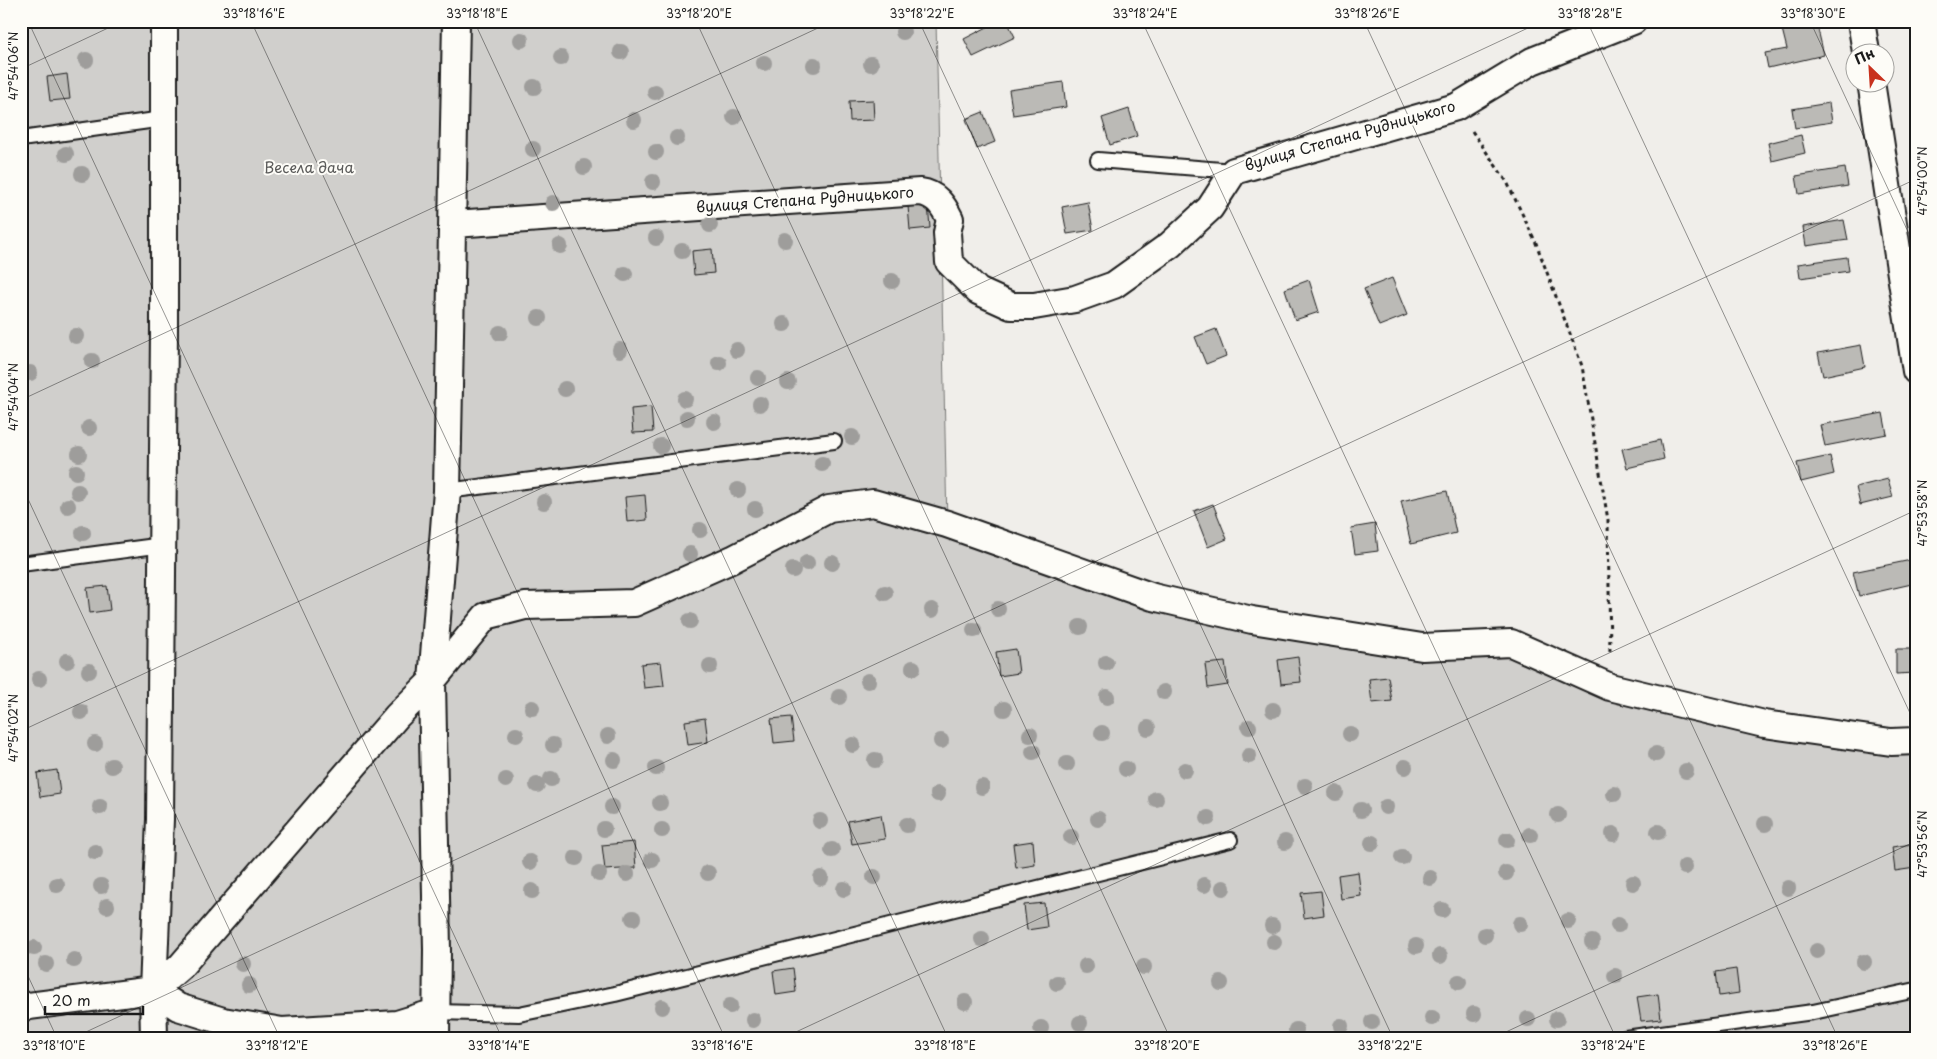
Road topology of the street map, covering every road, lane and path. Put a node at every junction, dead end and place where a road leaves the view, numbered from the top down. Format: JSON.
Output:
{"nodes":[{"id":1,"x":164,"y":21,"type":"edge"},
{"id":2,"x":456,"y":21,"type":"edge"},
{"id":3,"x":1633,"y":21,"type":"edge"},
{"id":4,"x":1861,"y":21,"type":"edge"},
{"id":5,"x":1864,"y":42,"type":"edge"},
{"id":6,"x":1873,"y":92,"type":"edge"},
{"id":7,"x":1456,"y":107,"type":"junction"},
{"id":8,"x":163,"y":119,"type":"junction"},
{"id":9,"x":21,"y":139,"type":"edge"},
{"id":10,"x":1098,"y":160,"type":"dead end"},
{"id":11,"x":1234,"y":171,"type":"junction"},
{"id":12,"x":454,"y":224,"type":"junction"},
{"id":13,"x":1916,"y":371,"type":"edge"},
{"id":14,"x":834,"y":441,"type":"dead end"},
{"id":15,"x":447,"y":491,"type":"junction"},
{"id":16,"x":163,"y":545,"type":"junction"},
{"id":17,"x":21,"y":564,"type":"edge"},
{"id":18,"x":432,"y":681,"type":"junction"},
{"id":19,"x":1610,"y":687,"type":"junction"},
{"id":20,"x":1916,"y":741,"type":"edge"},
{"id":21,"x":1230,"y":840,"type":"dead end"},
{"id":22,"x":153,"y":990,"type":"junction"},
{"id":23,"x":1916,"y":990,"type":"edge"},
{"id":24,"x":21,"y":1007,"type":"edge"},
{"id":25,"x":436,"y":1012,"type":"junction"},
{"id":26,"x":154,"y":1038,"type":"edge"},
{"id":27,"x":436,"y":1038,"type":"edge"},
{"id":28,"x":1625,"y":1038,"type":"edge"}],
"edges":[{"from":1,"to":8,"type":"street"},
{"from":2,"to":12,"type":"street"},
{"from":3,"to":7,"type":"street","name":"вулиця Степана Рудницького"},
{"from":4,"to":5,"type":"street"},
{"from":6,"to":13,"type":"street"},
{"from":7,"to":11,"type":"street","name":"вулиця Степана Рудницького"},
{"from":7,"to":19,"type":"path"},
{"from":8,"to":9,"type":"lane"},
{"from":8,"to":16,"type":"street"},
{"from":10,"to":11,"type":"lane"},
{"from":11,"to":12,"type":"street","name":"вулиця Степана Рудницького"},
{"from":12,"to":15,"type":"street"},
{"from":14,"to":15,"type":"lane"},
{"from":15,"to":18,"type":"street"},
{"from":16,"to":17,"type":"lane"},
{"from":16,"to":22,"type":"street"},
{"from":18,"to":19,"type":"street"},
{"from":18,"to":22,"type":"street"},
{"from":18,"to":25,"type":"street"},
{"from":19,"to":20,"type":"street"},
{"from":21,"to":25,"type":"lane"},
{"from":22,"to":24,"type":"street"},
{"from":22,"to":25,"type":"street"},
{"from":22,"to":26,"type":"street"},
{"from":23,"to":28,"type":"lane"},
{"from":25,"to":27,"type":"street"}]}
